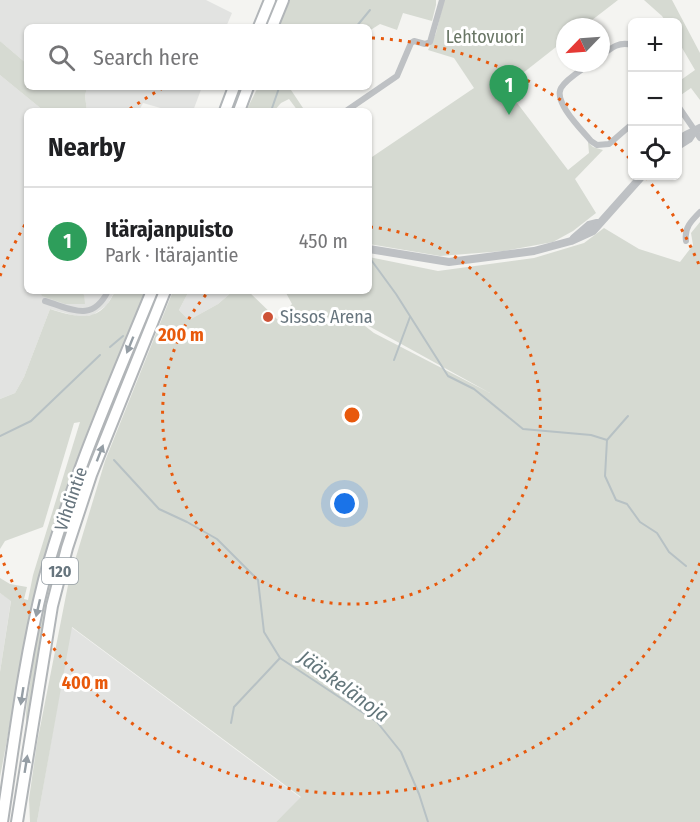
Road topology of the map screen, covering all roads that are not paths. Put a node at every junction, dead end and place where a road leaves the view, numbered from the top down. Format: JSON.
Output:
{"nodes":[{"id":1,"x":270,"y":0,"type":"edge"},
{"id":2,"x":283,"y":0,"type":"edge"},
{"id":3,"x":442,"y":0,"type":"edge"},
{"id":4,"x":260,"y":24,"type":"edge"},
{"id":5,"x":273,"y":24,"type":"edge"},
{"id":6,"x":628,"y":44,"type":"edge"},
{"id":7,"x":610,"y":49,"type":"edge"},
{"id":8,"x":580,"y":72,"type":"edge"},
{"id":9,"x":233,"y":90,"type":"edge"},
{"id":10,"x":247,"y":90,"type":"edge"},
{"id":11,"x":226,"y":108,"type":"edge"},
{"id":12,"x":239,"y":108,"type":"edge"},
{"id":13,"x":350,"y":108,"type":"edge"},
{"id":14,"x":682,"y":111,"type":"edge"},
{"id":15,"x":630,"y":126,"type":"edge"},
{"id":16,"x":697,"y":132,"type":"edge"},
{"id":17,"x":682,"y":142,"type":"edge"},
{"id":18,"x":638,"y":180,"type":"edge"},
{"id":19,"x":700,"y":212,"type":"edge"},
{"id":20,"x":686,"y":241,"type":"dead end"},
{"id":21,"x":372,"y":249,"type":"edge"},
{"id":22,"x":106,"y":294,"type":"edge"},
{"id":23,"x":151,"y":294,"type":"edge"},
{"id":24,"x":164,"y":294,"type":"edge"},
{"id":25,"x":45,"y":301,"type":"dead end"},
{"id":26,"x":8,"y":784,"type":"junction"},
{"id":27,"x":0,"y":805,"type":"edge"},
{"id":28,"x":2,"y":822,"type":"edge"},
{"id":29,"x":17,"y":822,"type":"edge"}],
"edges":[{"from":1,"to":4,"type":"main road"},
{"from":2,"to":5,"type":"main road"},
{"from":3,"to":13,"type":"street"},
{"from":6,"to":7,"type":"street"},
{"from":8,"to":15,"type":"street"},
{"from":9,"to":11,"type":"main road"},
{"from":10,"to":12,"type":"main road"},
{"from":14,"to":16,"type":"street"},
{"from":16,"to":17,"type":"street"},
{"from":18,"to":21,"type":"street"},
{"from":19,"to":20,"type":"street"},
{"from":22,"to":25,"type":"street"},
{"from":23,"to":26,"type":"main road","name":"Vihdintie","number":"120","one_way":true},
{"from":29,"to":24,"type":"main road","name":"Vihdintie","number":"120","one_way":true},
{"from":26,"to":27,"type":"main road"},
{"from":26,"to":28,"type":"main road","name":"Vihdintie","number":"120"}]}
